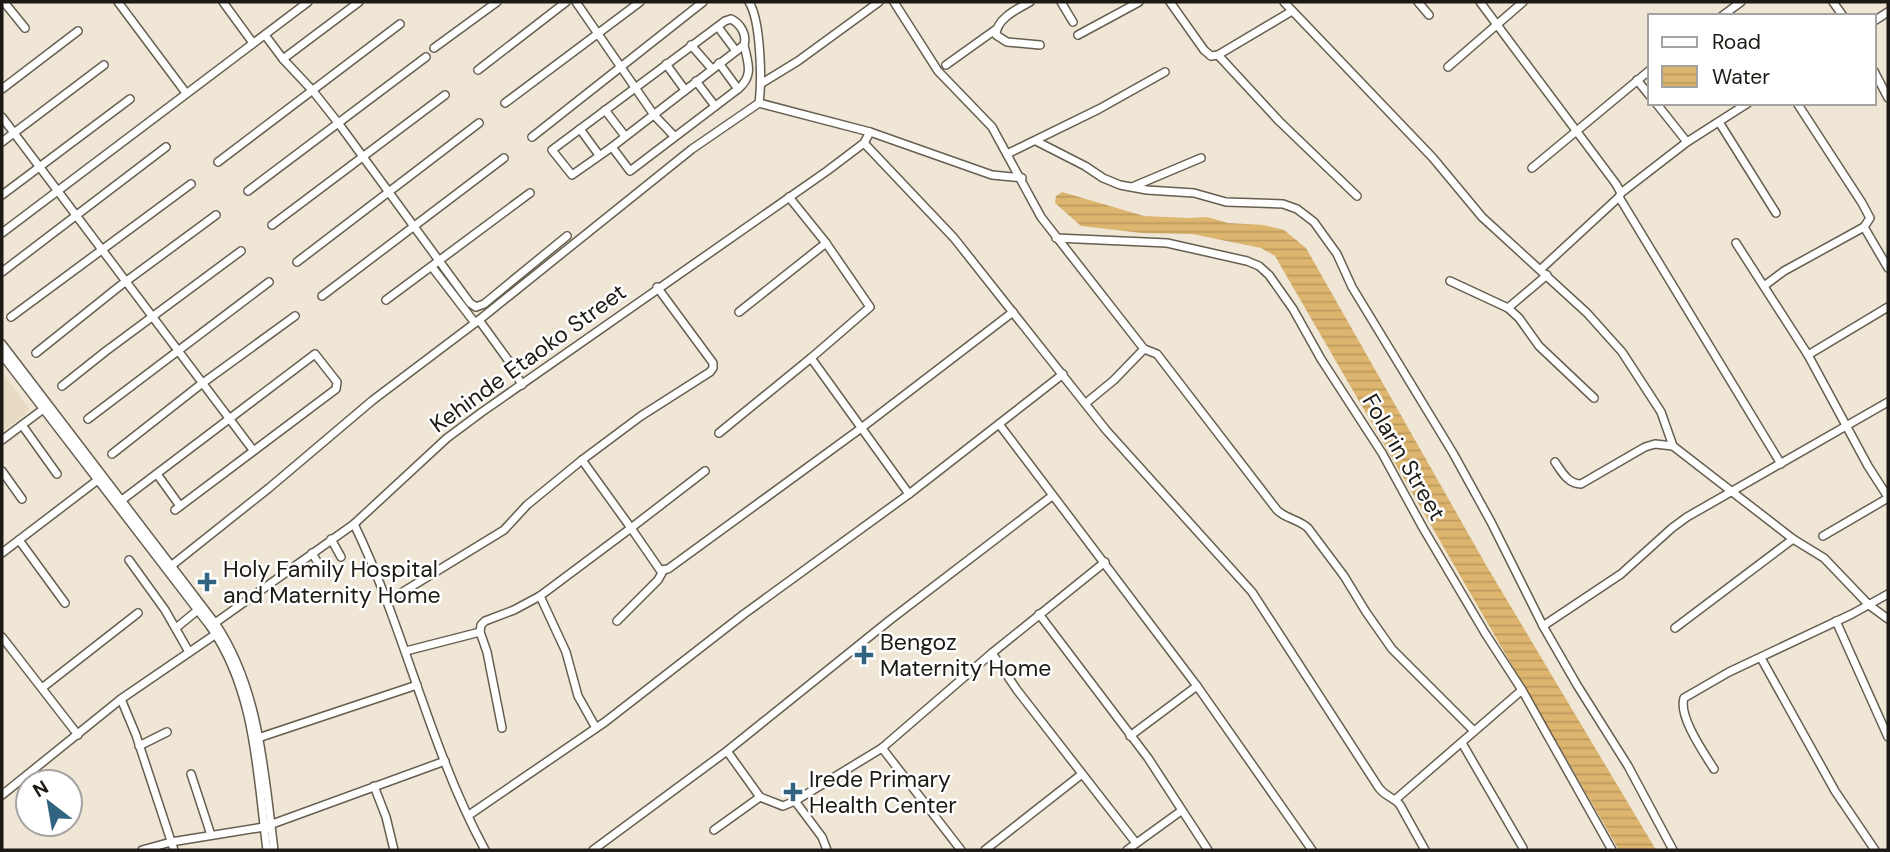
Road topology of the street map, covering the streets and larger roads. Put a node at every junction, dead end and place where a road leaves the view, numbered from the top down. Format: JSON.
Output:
{"nodes":[{"id":1,"x":5,"y":2,"type":"edge"},
{"id":2,"x":118,"y":2,"type":"edge"},
{"id":3,"x":223,"y":2,"type":"edge"},
{"id":4,"x":308,"y":2,"type":"edge"},
{"id":5,"x":359,"y":2,"type":"edge"},
{"id":6,"x":497,"y":2,"type":"edge"},
{"id":7,"x":566,"y":2,"type":"edge"},
{"id":8,"x":576,"y":2,"type":"edge"},
{"id":9,"x":640,"y":2,"type":"edge"},
{"id":10,"x":703,"y":2,"type":"edge"},
{"id":11,"x":749,"y":2,"type":"edge"},
{"id":12,"x":879,"y":2,"type":"edge"},
{"id":13,"x":894,"y":2,"type":"edge"},
{"id":14,"x":1030,"y":2,"type":"edge"},
{"id":15,"x":1062,"y":2,"type":"edge"},
{"id":16,"x":1139,"y":2,"type":"edge"},
{"id":17,"x":1170,"y":2,"type":"edge"},
{"id":18,"x":1284,"y":2,"type":"edge"},
{"id":19,"x":1418,"y":2,"type":"edge"},
{"id":20,"x":1480,"y":2,"type":"edge"},
{"id":21,"x":1523,"y":2,"type":"edge"},
{"id":22,"x":1741,"y":2,"type":"edge"},
{"id":23,"x":1292,"y":11,"type":"junction"},
{"id":24,"x":1725,"y":14,"type":"edge"},
{"id":25,"x":1429,"y":15,"type":"dead end"},
{"id":26,"x":1073,"y":22,"type":"dead end"},
{"id":27,"x":1497,"y":23,"type":"junction"},
{"id":28,"x":400,"y":24,"type":"dead end"},
{"id":29,"x":718,"y":27,"type":"junction"},
{"id":30,"x":25,"y":28,"type":"dead end"},
{"id":31,"x":995,"y":30,"type":"junction"},
{"id":32,"x":78,"y":31,"type":"dead end"},
{"id":33,"x":598,"y":33,"type":"junction"},
{"id":34,"x":265,"y":34,"type":"junction"},
{"id":35,"x":1078,"y":35,"type":"dead end"},
{"id":36,"x":253,"y":43,"type":"junction"},
{"id":37,"x":691,"y":45,"type":"junction"},
{"id":38,"x":744,"y":45,"type":"junction"},
{"id":39,"x":1040,"y":45,"type":"dead end"},
{"id":40,"x":434,"y":48,"type":"dead end"},
{"id":41,"x":736,"y":51,"type":"junction"},
{"id":42,"x":1218,"y":55,"type":"junction"},
{"id":43,"x":426,"y":57,"type":"dead end"},
{"id":44,"x":283,"y":59,"type":"junction"},
{"id":45,"x":719,"y":63,"type":"junction"},
{"id":46,"x":666,"y":64,"type":"junction"},
{"id":47,"x":104,"y":65,"type":"dead end"},
{"id":48,"x":946,"y":65,"type":"dead end"},
{"id":49,"x":621,"y":67,"type":"junction"},
{"id":50,"x":1448,"y":67,"type":"dead end"},
{"id":51,"x":712,"y":69,"type":"junction"},
{"id":52,"x":478,"y":70,"type":"dead end"},
{"id":53,"x":1165,"y":72,"type":"dead end"},
{"id":54,"x":1648,"y":72,"type":"edge"},
{"id":55,"x":1876,"y":75,"type":"edge"},
{"id":56,"x":1637,"y":80,"type":"junction"},
{"id":57,"x":696,"y":81,"type":"junction"},
{"id":58,"x":762,"y":83,"type":"junction"},
{"id":59,"x":636,"y":87,"type":"junction"},
{"id":60,"x":2,"y":89,"type":"edge"},
{"id":61,"x":738,"y":89,"type":"junction"},
{"id":62,"x":685,"y":90,"type":"junction"},
{"id":63,"x":313,"y":91,"type":"junction"},
{"id":64,"x":186,"y":93,"type":"junction"},
{"id":65,"x":1648,"y":94,"type":"edge"},
{"id":66,"x":445,"y":95,"type":"dead end"},
{"id":67,"x":1888,"y":98,"type":"edge"},
{"id":68,"x":130,"y":99,"type":"dead end"},
{"id":69,"x":506,"y":103,"type":"dead end"},
{"id":70,"x":759,"y":103,"type":"junction"},
{"id":71,"x":1658,"y":105,"type":"edge"},
{"id":72,"x":1745,"y":105,"type":"edge"},
{"id":73,"x":1798,"y":105,"type":"edge"},
{"id":74,"x":715,"y":106,"type":"junction"},
{"id":75,"x":606,"y":110,"type":"junction"},
{"id":76,"x":654,"y":115,"type":"junction"},
{"id":77,"x":2,"y":117,"type":"edge"},
{"id":78,"x":1719,"y":122,"type":"junction"},
{"id":79,"x":479,"y":123,"type":"dead end"},
{"id":80,"x":339,"y":124,"type":"junction"},
{"id":81,"x":580,"y":129,"type":"junction"},
{"id":82,"x":1576,"y":130,"type":"junction"},
{"id":83,"x":870,"y":132,"type":"junction"},
{"id":84,"x":14,"y":133,"type":"junction"},
{"id":85,"x":625,"y":136,"type":"junction"},
{"id":86,"x":674,"y":136,"type":"junction"},
{"id":87,"x":532,"y":137,"type":"dead end"},
{"id":88,"x":1036,"y":141,"type":"junction"},
{"id":89,"x":2,"y":142,"type":"edge"},
{"id":90,"x":1687,"y":142,"type":"junction"},
{"id":91,"x":864,"y":143,"type":"junction"},
{"id":92,"x":166,"y":147,"type":"dead end"},
{"id":93,"x":612,"y":147,"type":"junction"},
{"id":94,"x":1007,"y":154,"type":"junction"},
{"id":95,"x":599,"y":155,"type":"junction"},
{"id":96,"x":364,"y":158,"type":"junction"},
{"id":97,"x":504,"y":158,"type":"dead end"},
{"id":98,"x":1201,"y":158,"type":"dead end"},
{"id":99,"x":218,"y":162,"type":"dead end"},
{"id":100,"x":40,"y":167,"type":"junction"},
{"id":101,"x":1532,"y":168,"type":"dead end"},
{"id":102,"x":1022,"y":178,"type":"junction"},
{"id":103,"x":191,"y":184,"type":"dead end"},
{"id":104,"x":1131,"y":187,"type":"junction"},
{"id":105,"x":58,"y":189,"type":"junction"},
{"id":106,"x":248,"y":191,"type":"dead end"},
{"id":107,"x":387,"y":193,"type":"junction"},
{"id":108,"x":530,"y":193,"type":"dead end"},
{"id":109,"x":2,"y":195,"type":"edge"},
{"id":110,"x":1620,"y":195,"type":"junction"},
{"id":111,"x":1357,"y":196,"type":"dead end"},
{"id":112,"x":789,"y":197,"type":"junction"},
{"id":113,"x":1776,"y":213,"type":"dead end"},
{"id":114,"x":77,"y":215,"type":"junction"},
{"id":115,"x":216,"y":215,"type":"dead end"},
{"id":116,"x":272,"y":225,"type":"dead end"},
{"id":117,"x":413,"y":226,"type":"junction"},
{"id":118,"x":1864,"y":227,"type":"junction"},
{"id":119,"x":2,"y":233,"type":"edge"},
{"id":120,"x":567,"y":236,"type":"dead end"},
{"id":121,"x":1056,"y":238,"type":"junction"},
{"id":122,"x":826,"y":243,"type":"junction"},
{"id":123,"x":1736,"y":243,"type":"dead end"},
{"id":124,"x":102,"y":248,"type":"junction"},
{"id":125,"x":241,"y":251,"type":"dead end"},
{"id":126,"x":440,"y":261,"type":"junction"},
{"id":127,"x":297,"y":262,"type":"dead end"},
{"id":128,"x":432,"y":267,"type":"junction"},
{"id":129,"x":1888,"y":268,"type":"edge"},
{"id":130,"x":2,"y":272,"type":"edge"},
{"id":131,"x":1544,"y":272,"type":"junction"},
{"id":132,"x":126,"y":281,"type":"junction"},
{"id":133,"x":1450,"y":281,"type":"dead end"},
{"id":134,"x":269,"y":282,"type":"dead end"},
{"id":135,"x":1764,"y":286,"type":"junction"},
{"id":136,"x":657,"y":287,"type":"junction"},
{"id":137,"x":322,"y":296,"type":"dead end"},
{"id":138,"x":386,"y":300,"type":"dead end"},
{"id":139,"x":1888,"y":307,"type":"edge"},
{"id":140,"x":1508,"y":308,"type":"junction"},
{"id":141,"x":739,"y":312,"type":"dead end"},
{"id":142,"x":1013,"y":312,"type":"junction"},
{"id":143,"x":152,"y":316,"type":"junction"},
{"id":144,"x":295,"y":316,"type":"dead end"},
{"id":145,"x":11,"y":317,"type":"dead end"},
{"id":146,"x":477,"y":321,"type":"junction"},
{"id":147,"x":2,"y":344,"type":"edge"},
{"id":148,"x":177,"y":349,"type":"junction"},
{"id":149,"x":1144,"y":349,"type":"junction"},
{"id":150,"x":36,"y":353,"type":"dead end"},
{"id":151,"x":2,"y":355,"type":"edge"},
{"id":152,"x":1808,"y":355,"type":"junction"},
{"id":153,"x":811,"y":358,"type":"junction"},
{"id":154,"x":1063,"y":374,"type":"junction"},
{"id":155,"x":203,"y":383,"type":"junction"},
{"id":156,"x":522,"y":385,"type":"junction"},
{"id":157,"x":62,"y":386,"type":"dead end"},
{"id":158,"x":1594,"y":398,"type":"dead end"},
{"id":159,"x":1888,"y":402,"type":"edge"},
{"id":160,"x":1086,"y":404,"type":"junction"},
{"id":161,"x":46,"y":407,"type":"junction"},
{"id":162,"x":229,"y":418,"type":"junction"},
{"id":163,"x":88,"y":419,"type":"dead end"},
{"id":164,"x":999,"y":424,"type":"junction"},
{"id":165,"x":22,"y":425,"type":"junction"},
{"id":166,"x":1846,"y":426,"type":"junction"},
{"id":167,"x":860,"y":429,"type":"junction"},
{"id":168,"x":719,"y":433,"type":"dead end"},
{"id":169,"x":2,"y":440,"type":"edge"},
{"id":170,"x":1673,"y":446,"type":"junction"},
{"id":171,"x":253,"y":450,"type":"junction"},
{"id":172,"x":112,"y":454,"type":"dead end"},
{"id":173,"x":582,"y":460,"type":"junction"},
{"id":174,"x":1555,"y":462,"type":"dead end"},
{"id":175,"x":1782,"y":464,"type":"junction"},
{"id":176,"x":2,"y":471,"type":"edge"},
{"id":177,"x":705,"y":471,"type":"dead end"},
{"id":178,"x":57,"y":474,"type":"dead end"},
{"id":179,"x":157,"y":474,"type":"junction"},
{"id":180,"x":100,"y":478,"type":"junction"},
{"id":181,"x":1733,"y":492,"type":"junction"},
{"id":182,"x":909,"y":494,"type":"junction"},
{"id":183,"x":1052,"y":496,"type":"junction"},
{"id":184,"x":1888,"y":498,"type":"edge"},
{"id":185,"x":22,"y":499,"type":"dead end"},
{"id":186,"x":122,"y":500,"type":"junction"},
{"id":187,"x":354,"y":524,"type":"junction"},
{"id":188,"x":631,"y":527,"type":"junction"},
{"id":189,"x":1823,"y":536,"type":"dead end"},
{"id":190,"x":331,"y":539,"type":"junction"},
{"id":191,"x":1793,"y":539,"type":"junction"},
{"id":192,"x":19,"y":540,"type":"junction"},
{"id":193,"x":312,"y":553,"type":"junction"},
{"id":194,"x":2,"y":554,"type":"edge"},
{"id":195,"x":341,"y":557,"type":"dead end"},
{"id":196,"x":129,"y":560,"type":"dead end"},
{"id":197,"x":1105,"y":562,"type":"junction"},
{"id":198,"x":171,"y":566,"type":"junction"},
{"id":199,"x":663,"y":571,"type":"junction"},
{"id":200,"x":324,"y":573,"type":"dead end"},
{"id":201,"x":176,"y":578,"type":"junction"},
{"id":202,"x":1888,"y":594,"type":"edge"},
{"id":203,"x":540,"y":596,"type":"junction"},
{"id":204,"x":388,"y":601,"type":"junction"},
{"id":205,"x":65,"y":603,"type":"dead end"},
{"id":206,"x":1869,"y":605,"type":"junction"},
{"id":207,"x":200,"y":608,"type":"junction"},
{"id":208,"x":138,"y":612,"type":"dead end"},
{"id":209,"x":1040,"y":614,"type":"junction"},
{"id":210,"x":1888,"y":619,"type":"edge"},
{"id":211,"x":617,"y":621,"type":"dead end"},
{"id":212,"x":1836,"y":621,"type":"junction"},
{"id":213,"x":215,"y":623,"type":"junction"},
{"id":214,"x":1543,"y":626,"type":"junction"},
{"id":215,"x":176,"y":628,"type":"junction"},
{"id":216,"x":1675,"y":628,"type":"dead end"},
{"id":217,"x":480,"y":632,"type":"junction"},
{"id":218,"x":216,"y":634,"type":"junction"},
{"id":219,"x":2,"y":637,"type":"edge"},
{"id":220,"x":5,"y":647,"type":"edge"},
{"id":221,"x":406,"y":651,"type":"junction"},
{"id":222,"x":188,"y":652,"type":"junction"},
{"id":223,"x":992,"y":653,"type":"junction"},
{"id":224,"x":1761,"y":658,"type":"junction"},
{"id":225,"x":417,"y":685,"type":"junction"},
{"id":226,"x":1197,"y":686,"type":"junction"},
{"id":227,"x":42,"y":688,"type":"junction"},
{"id":228,"x":1521,"y":690,"type":"junction"},
{"id":229,"x":121,"y":699,"type":"junction"},
{"id":230,"x":502,"y":728,"type":"dead end"},
{"id":231,"x":596,"y":728,"type":"junction"},
{"id":232,"x":1474,"y":731,"type":"junction"},
{"id":233,"x":167,"y":732,"type":"dead end"},
{"id":234,"x":78,"y":735,"type":"junction"},
{"id":235,"x":1130,"y":736,"type":"junction"},
{"id":236,"x":1888,"y":737,"type":"edge"},
{"id":237,"x":256,"y":739,"type":"junction"},
{"id":238,"x":1462,"y":743,"type":"junction"},
{"id":239,"x":139,"y":746,"type":"junction"},
{"id":240,"x":882,"y":748,"type":"junction"},
{"id":241,"x":727,"y":751,"type":"junction"},
{"id":242,"x":445,"y":761,"type":"junction"},
{"id":243,"x":1714,"y":769,"type":"dead end"},
{"id":244,"x":191,"y":774,"type":"dead end"},
{"id":245,"x":1083,"y":774,"type":"junction"},
{"id":246,"x":374,"y":786,"type":"junction"},
{"id":247,"x":2,"y":795,"type":"edge"},
{"id":248,"x":760,"y":797,"type":"junction"},
{"id":249,"x":1396,"y":799,"type":"junction"},
{"id":250,"x":795,"y":801,"type":"junction"},
{"id":251,"x":1181,"y":811,"type":"junction"},
{"id":252,"x":469,"y":815,"type":"junction"},
{"id":253,"x":267,"y":825,"type":"junction"},
{"id":254,"x":714,"y":830,"type":"dead end"},
{"id":255,"x":211,"y":835,"type":"junction"},
{"id":256,"x":1136,"y":844,"type":"junction"},
{"id":257,"x":172,"y":846,"type":"edge"},
{"id":258,"x":1523,"y":848,"type":"dead end"},
{"id":259,"x":142,"y":850,"type":"edge"},
{"id":260,"x":267,"y":850,"type":"edge"},
{"id":261,"x":274,"y":850,"type":"edge"},
{"id":262,"x":394,"y":850,"type":"edge"},
{"id":263,"x":485,"y":850,"type":"edge"},
{"id":264,"x":593,"y":850,"type":"edge"},
{"id":265,"x":827,"y":850,"type":"edge"},
{"id":266,"x":961,"y":850,"type":"edge"},
{"id":267,"x":985,"y":850,"type":"edge"},
{"id":268,"x":1127,"y":850,"type":"edge"},
{"id":269,"x":1208,"y":850,"type":"edge"},
{"id":270,"x":1312,"y":850,"type":"edge"},
{"id":271,"x":1425,"y":850,"type":"edge"},
{"id":272,"x":1612,"y":850,"type":"edge"},
{"id":273,"x":1673,"y":850,"type":"edge"},
{"id":274,"x":1875,"y":850,"type":"edge"}],
"edges":[{"from":1,"to":30,"type":"street"},
{"from":2,"to":64,"type":"street"},
{"from":3,"to":36,"type":"street"},
{"from":4,"to":34,"type":"street"},
{"from":5,"to":44,"type":"street"},
{"from":6,"to":40,"type":"street"},
{"from":7,"to":52,"type":"street"},
{"from":8,"to":33,"type":"street"},
{"from":9,"to":33,"type":"street"},
{"from":10,"to":49,"type":"street"},
{"from":11,"to":58,"type":"street"},
{"from":12,"to":58,"type":"street"},
{"from":13,"to":94,"type":"street"},
{"from":14,"to":31,"type":"street"},
{"from":15,"to":26,"type":"street"},
{"from":16,"to":35,"type":"street"},
{"from":17,"to":42,"type":"street"},
{"from":18,"to":23,"type":"street"},
{"from":19,"to":25,"type":"street"},
{"from":20,"to":27,"type":"street"},
{"from":21,"to":27,"type":"street"},
{"from":22,"to":24,"type":"street"},
{"from":23,"to":42,"type":"street"},
{"from":23,"to":131,"type":"street"},
{"from":27,"to":50,"type":"street"},
{"from":27,"to":82,"type":"street"},
{"from":28,"to":63,"type":"street"},
{"from":29,"to":37,"type":"street"},
{"from":29,"to":38,"type":"street"},
{"from":29,"to":41,"type":"street"},
{"from":31,"to":39,"type":"street"},
{"from":31,"to":48,"type":"street"},
{"from":32,"to":60,"type":"street"},
{"from":33,"to":49,"type":"street"},
{"from":33,"to":69,"type":"street"},
{"from":34,"to":36,"type":"street"},
{"from":34,"to":44,"type":"street"},
{"from":36,"to":64,"type":"street"},
{"from":37,"to":46,"type":"street"},
{"from":37,"to":51,"type":"street"},
{"from":38,"to":41,"type":"street"},
{"from":38,"to":61,"type":"street"},
{"from":41,"to":45,"type":"street"},
{"from":42,"to":111,"type":"street"},
{"from":43,"to":80,"type":"street"},
{"from":44,"to":63,"type":"street"},
{"from":45,"to":51,"type":"street"},
{"from":45,"to":61,"type":"street"},
{"from":46,"to":59,"type":"street"},
{"from":46,"to":62,"type":"street"},
{"from":47,"to":84,"type":"street"},
{"from":49,"to":59,"type":"street"},
{"from":49,"to":87,"type":"street"},
{"from":51,"to":57,"type":"street"},
{"from":53,"to":88,"type":"street"},
{"from":54,"to":56,"type":"street"},
{"from":55,"to":67,"type":"street"},
{"from":56,"to":65,"type":"street"},
{"from":56,"to":82,"type":"street"},
{"from":57,"to":62,"type":"street"},
{"from":57,"to":74,"type":"street"},
{"from":58,"to":70,"type":"street"},
{"from":59,"to":75,"type":"street"},
{"from":59,"to":76,"type":"street"},
{"from":61,"to":74,"type":"street"},
{"from":62,"to":76,"type":"street"},
{"from":63,"to":80,"type":"street"},
{"from":63,"to":99,"type":"street"},
{"from":64,"to":105,"type":"street"},
{"from":66,"to":96,"type":"street"},
{"from":68,"to":100,"type":"street"},
{"from":70,"to":83,"type":"street"},
{"from":70,"to":146,"type":"street"},
{"from":71,"to":90,"type":"street"},
{"from":72,"to":78,"type":"street"},
{"from":73,"to":118,"type":"street"},
{"from":74,"to":86,"type":"street"},
{"from":75,"to":81,"type":"street"},
{"from":75,"to":85,"type":"street"},
{"from":76,"to":85,"type":"street"},
{"from":76,"to":86,"type":"street"},
{"from":77,"to":84,"type":"street"},
{"from":78,"to":90,"type":"street"},
{"from":78,"to":113,"type":"street"},
{"from":79,"to":107,"type":"street"},
{"from":80,"to":96,"type":"street"},
{"from":80,"to":106,"type":"street"},
{"from":81,"to":95,"type":"street"},
{"from":81,"to":95,"type":"street"},
{"from":82,"to":101,"type":"street"},
{"from":82,"to":110,"type":"street"},
{"from":83,"to":91,"type":"street","name":"Kehinde Etaoko Street"},
{"from":83,"to":102,"type":"street"},
{"from":84,"to":89,"type":"street"},
{"from":84,"to":100,"type":"street"},
{"from":85,"to":93,"type":"street"},
{"from":86,"to":93,"type":"street"},
{"from":88,"to":94,"type":"street"},
{"from":88,"to":104,"type":"street"},
{"from":90,"to":110,"type":"street"},
{"from":91,"to":112,"type":"street","name":"Kehinde Etaoko Street"},
{"from":91,"to":142,"type":"street"},
{"from":92,"to":114,"type":"street"},
{"from":93,"to":95,"type":"street"},
{"from":94,"to":102,"type":"street"},
{"from":96,"to":107,"type":"street"},
{"from":96,"to":116,"type":"street"},
{"from":97,"to":117,"type":"street"},
{"from":98,"to":104,"type":"street"},
{"from":100,"to":105,"type":"street"},
{"from":100,"to":109,"type":"street"},
{"from":102,"to":121,"type":"street"},
{"from":103,"to":124,"type":"street"},
{"from":104,"to":214,"type":"street"},
{"from":105,"to":114,"type":"street"},
{"from":105,"to":119,"type":"street"},
{"from":107,"to":117,"type":"street"},
{"from":107,"to":127,"type":"street"},
{"from":108,"to":126,"type":"street"},
{"from":110,"to":131,"type":"street"},
{"from":110,"to":175,"type":"street"},
{"from":112,"to":122,"type":"street"},
{"from":112,"to":136,"type":"street","name":"Kehinde Etaoko Street"},
{"from":114,"to":124,"type":"street"},
{"from":114,"to":130,"type":"street"},
{"from":115,"to":132,"type":"street"},
{"from":117,"to":126,"type":"street"},
{"from":117,"to":137,"type":"street"},
{"from":118,"to":129,"type":"street"},
{"from":118,"to":135,"type":"street"},
{"from":120,"to":126,"type":"street"},
{"from":121,"to":149,"type":"street"},
{"from":121,"to":228,"type":"street","name":"Folarin Street"},
{"from":122,"to":141,"type":"street"},
{"from":122,"to":153,"type":"street"},
{"from":123,"to":135,"type":"street"},
{"from":124,"to":132,"type":"street"},
{"from":124,"to":145,"type":"street"},
{"from":125,"to":143,"type":"street"},
{"from":126,"to":128,"type":"street"},
{"from":128,"to":138,"type":"street"},
{"from":128,"to":146,"type":"street"},
{"from":131,"to":140,"type":"street"},
{"from":131,"to":170,"type":"street"},
{"from":132,"to":143,"type":"street"},
{"from":132,"to":150,"type":"street"},
{"from":133,"to":140,"type":"street"},
{"from":134,"to":148,"type":"street"},
{"from":135,"to":152,"type":"street"},
{"from":136,"to":156,"type":"street","name":"Kehinde Etaoko Street"},
{"from":136,"to":173,"type":"street"},
{"from":139,"to":152,"type":"street"},
{"from":140,"to":158,"type":"street"},
{"from":142,"to":154,"type":"street"},
{"from":142,"to":167,"type":"street"},
{"from":143,"to":148,"type":"street"},
{"from":143,"to":157,"type":"street"},
{"from":144,"to":155,"type":"street"},
{"from":146,"to":156,"type":"street"},
{"from":146,"to":198,"type":"street"},
{"from":147,"to":161,"type":"street"},
{"from":148,"to":155,"type":"street"},
{"from":148,"to":163,"type":"street"},
{"from":149,"to":160,"type":"street"},
{"from":149,"to":232,"type":"street"},
{"from":151,"to":161,"type":"street"},
{"from":152,"to":166,"type":"street"},
{"from":153,"to":167,"type":"street"},
{"from":153,"to":168,"type":"street"},
{"from":154,"to":160,"type":"street"},
{"from":154,"to":164,"type":"street"},
{"from":155,"to":162,"type":"street"},
{"from":155,"to":172,"type":"street"},
{"from":156,"to":187,"type":"street","name":"Kehinde Etaoko Street"},
{"from":159,"to":166,"type":"street"},
{"from":160,"to":249,"type":"street"},
{"from":161,"to":165,"type":"street"},
{"from":161,"to":180,"type":"street"},
{"from":162,"to":171,"type":"street"},
{"from":162,"to":171,"type":"street"},
{"from":162,"to":179,"type":"street"},
{"from":164,"to":182,"type":"street"},
{"from":164,"to":183,"type":"street"},
{"from":165,"to":169,"type":"street"},
{"from":165,"to":178,"type":"street"},
{"from":166,"to":175,"type":"street"},
{"from":166,"to":184,"type":"street"},
{"from":167,"to":182,"type":"street"},
{"from":167,"to":199,"type":"street"},
{"from":170,"to":174,"type":"street"},
{"from":170,"to":181,"type":"street"},
{"from":171,"to":179,"type":"street"},
{"from":173,"to":188,"type":"street"},
{"from":173,"to":204,"type":"street"},
{"from":175,"to":181,"type":"street"},
{"from":176,"to":185,"type":"street"},
{"from":177,"to":188,"type":"street"},
{"from":179,"to":186,"type":"street"},
{"from":180,"to":186,"type":"street"},
{"from":180,"to":192,"type":"street"},
{"from":180,"to":201,"type":"street"},
{"from":181,"to":191,"type":"street"},
{"from":181,"to":214,"type":"street"},
{"from":182,"to":231,"type":"street"},
{"from":183,"to":197,"type":"street"},
{"from":183,"to":241,"type":"street"},
{"from":184,"to":189,"type":"street"},
{"from":186,"to":198,"type":"street"},
{"from":187,"to":190,"type":"street","name":"Kehinde Etaoko Street"},
{"from":187,"to":204,"type":"street"},
{"from":188,"to":199,"type":"street"},
{"from":188,"to":203,"type":"street"},
{"from":190,"to":193,"type":"street","name":"Kehinde Etaoko Street"},
{"from":190,"to":195,"type":"street"},
{"from":191,"to":206,"type":"street"},
{"from":191,"to":216,"type":"street"},
{"from":192,"to":194,"type":"street"},
{"from":192,"to":205,"type":"street"},
{"from":193,"to":200,"type":"street"},
{"from":193,"to":213,"type":"street","name":"Kehinde Etaoko Street"},
{"from":196,"to":215,"type":"street"},
{"from":197,"to":209,"type":"street"},
{"from":197,"to":226,"type":"street"},
{"from":198,"to":201,"type":"street"},
{"from":199,"to":211,"type":"street"},
{"from":201,"to":207,"type":"street"},
{"from":202,"to":206,"type":"street"},
{"from":203,"to":217,"type":"street"},
{"from":203,"to":231,"type":"street"},
{"from":204,"to":221,"type":"street"},
{"from":206,"to":210,"type":"street"},
{"from":206,"to":212,"type":"street"},
{"from":207,"to":213,"type":"street"},
{"from":207,"to":215,"type":"street"},
{"from":207,"to":218,"type":"street"},
{"from":208,"to":227,"type":"street"},
{"from":209,"to":223,"type":"street"},
{"from":209,"to":235,"type":"street"},
{"from":212,"to":224,"type":"street"},
{"from":212,"to":236,"type":"street"},
{"from":213,"to":237,"type":"street"},
{"from":214,"to":273,"type":"street"},
{"from":215,"to":222,"type":"street"},
{"from":217,"to":221,"type":"street"},
{"from":217,"to":230,"type":"street"},
{"from":218,"to":222,"type":"street"},
{"from":218,"to":237,"type":"street"},
{"from":219,"to":220,"type":"street"},
{"from":220,"to":227,"type":"street"},
{"from":221,"to":225,"type":"street"},
{"from":222,"to":229,"type":"street"},
{"from":223,"to":240,"type":"street"},
{"from":223,"to":245,"type":"street"},
{"from":224,"to":243,"type":"street"},
{"from":224,"to":274,"type":"street"},
{"from":225,"to":237,"type":"street"},
{"from":225,"to":242,"type":"street"},
{"from":226,"to":235,"type":"street"},
{"from":226,"to":270,"type":"street"},
{"from":227,"to":234,"type":"street"},
{"from":228,"to":232,"type":"street"},
{"from":228,"to":272,"type":"street","name":"Folarin Street"},
{"from":229,"to":234,"type":"street"},
{"from":229,"to":239,"type":"street"},
{"from":231,"to":252,"type":"street"},
{"from":232,"to":238,"type":"street"},
{"from":233,"to":239,"type":"street"},
{"from":234,"to":247,"type":"street"},
{"from":235,"to":251,"type":"street"},
{"from":237,"to":253,"type":"street"},
{"from":238,"to":249,"type":"street"},
{"from":238,"to":258,"type":"street"},
{"from":239,"to":257,"type":"street"},
{"from":240,"to":250,"type":"street"},
{"from":240,"to":266,"type":"street"},
{"from":241,"to":248,"type":"street"},
{"from":241,"to":264,"type":"street"},
{"from":242,"to":246,"type":"street"},
{"from":242,"to":252,"type":"street"},
{"from":244,"to":255,"type":"street"},
{"from":245,"to":256,"type":"street"},
{"from":245,"to":267,"type":"street"},
{"from":246,"to":253,"type":"street"},
{"from":246,"to":262,"type":"street"},
{"from":248,"to":250,"type":"street"},
{"from":248,"to":254,"type":"street"},
{"from":249,"to":271,"type":"street"},
{"from":250,"to":265,"type":"street"},
{"from":251,"to":256,"type":"street"},
{"from":251,"to":269,"type":"street"},
{"from":252,"to":263,"type":"street"},
{"from":253,"to":255,"type":"street"},
{"from":253,"to":260,"type":"street"},
{"from":253,"to":261,"type":"street"},
{"from":255,"to":257,"type":"street"},
{"from":256,"to":268,"type":"street"},
{"from":257,"to":259,"type":"street"}]}
